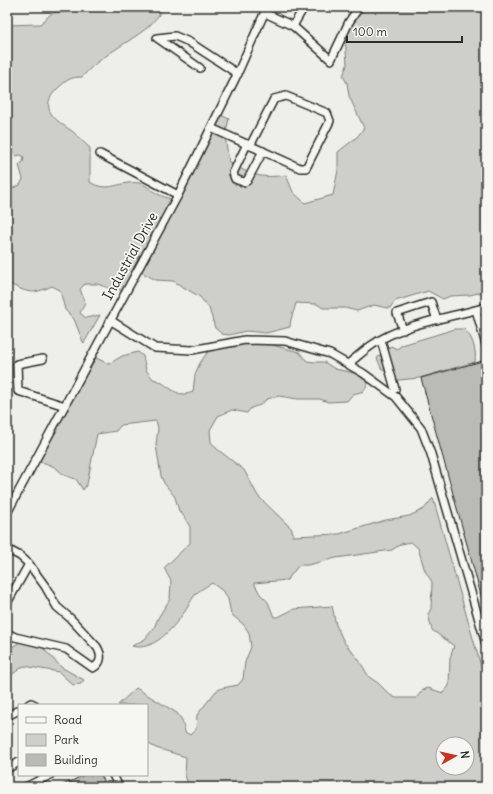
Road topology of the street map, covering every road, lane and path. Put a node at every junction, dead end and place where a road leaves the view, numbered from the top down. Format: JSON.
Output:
{"nodes":[{"id":1,"x":304,"y":7,"type":"edge"},
{"id":2,"x":359,"y":7,"type":"edge"},
{"id":3,"x":266,"y":10,"type":"edge"},
{"id":4,"x":293,"y":26,"type":"junction"},
{"id":5,"x":200,"y":68,"type":"dead end"},
{"id":6,"x":238,"y":74,"type":"junction"},
{"id":7,"x":211,"y":128,"type":"junction"},
{"id":8,"x":248,"y":145,"type":"junction"},
{"id":9,"x":263,"y":152,"type":"junction"},
{"id":10,"x":100,"y":154,"type":"dead end"},
{"id":11,"x":178,"y":195,"type":"junction"},
{"id":12,"x":486,"y":307,"type":"edge"},
{"id":13,"x":476,"y":310,"type":"junction"},
{"id":14,"x":110,"y":320,"type":"junction"},
{"id":15,"x":436,"y":320,"type":"junction"},
{"id":16,"x":403,"y":330,"type":"junction"},
{"id":17,"x":484,"y":331,"type":"edge"},
{"id":18,"x":381,"y":340,"type":"junction"},
{"id":19,"x":486,"y":345,"type":"edge"},
{"id":20,"x":43,"y":359,"type":"dead end"},
{"id":21,"x":348,"y":364,"type":"junction"},
{"id":22,"x":395,"y":389,"type":"dead end"},
{"id":23,"x":65,"y":406,"type":"junction"},
{"id":24,"x":7,"y":513,"type":"edge"},
{"id":25,"x":7,"y":549,"type":"edge"},
{"id":26,"x":29,"y":564,"type":"junction"},
{"id":27,"x":7,"y":603,"type":"edge"},
{"id":28,"x":7,"y":633,"type":"edge"},
{"id":29,"x":486,"y":644,"type":"edge"},
{"id":30,"x":18,"y":710,"type":"edge"},
{"id":31,"x":7,"y":716,"type":"edge"},
{"id":32,"x":18,"y":763,"type":"edge"},
{"id":33,"x":7,"y":769,"type":"edge"},
{"id":34,"x":48,"y":776,"type":"edge"},
{"id":35,"x":114,"y":776,"type":"edge"},
{"id":36,"x":26,"y":787,"type":"edge"},
{"id":37,"x":119,"y":787,"type":"edge"}],
"edges":[{"from":1,"to":4,"type":"street"},
{"from":2,"to":4,"type":"street"},
{"from":3,"to":4,"type":"street"},
{"from":3,"to":6,"type":"street","name":"Industrial Drive"},
{"from":5,"to":6,"type":"street"},
{"from":6,"to":7,"type":"street","name":"Industrial Drive"},
{"from":7,"to":8,"type":"street"},
{"from":7,"to":11,"type":"street","name":"Industrial Drive"},
{"from":8,"to":9,"type":"street"},
{"from":8,"to":9,"type":"street"},
{"from":8,"to":9,"type":"street"},
{"from":10,"to":11,"type":"street"},
{"from":11,"to":14,"type":"street","name":"Industrial Drive"},
{"from":12,"to":13,"type":"street"},
{"from":13,"to":15,"type":"street"},
{"from":13,"to":17,"type":"street"},
{"from":14,"to":21,"type":"street"},
{"from":14,"to":23,"type":"street","name":"Industrial Drive"},
{"from":15,"to":16,"type":"street"},
{"from":15,"to":16,"type":"street"},
{"from":16,"to":18,"type":"street"},
{"from":17,"to":19,"type":"street"},
{"from":18,"to":21,"type":"street"},
{"from":18,"to":22,"type":"street"},
{"from":20,"to":23,"type":"street"},
{"from":21,"to":29,"type":"street"},
{"from":23,"to":24,"type":"street","name":"Industrial Drive"},
{"from":25,"to":26,"type":"street"},
{"from":26,"to":27,"type":"street"},
{"from":26,"to":28,"type":"street"},
{"from":30,"to":31,"type":"street"},
{"from":32,"to":33,"type":"street"},
{"from":34,"to":36,"type":"street"},
{"from":35,"to":37,"type":"street"}]}
